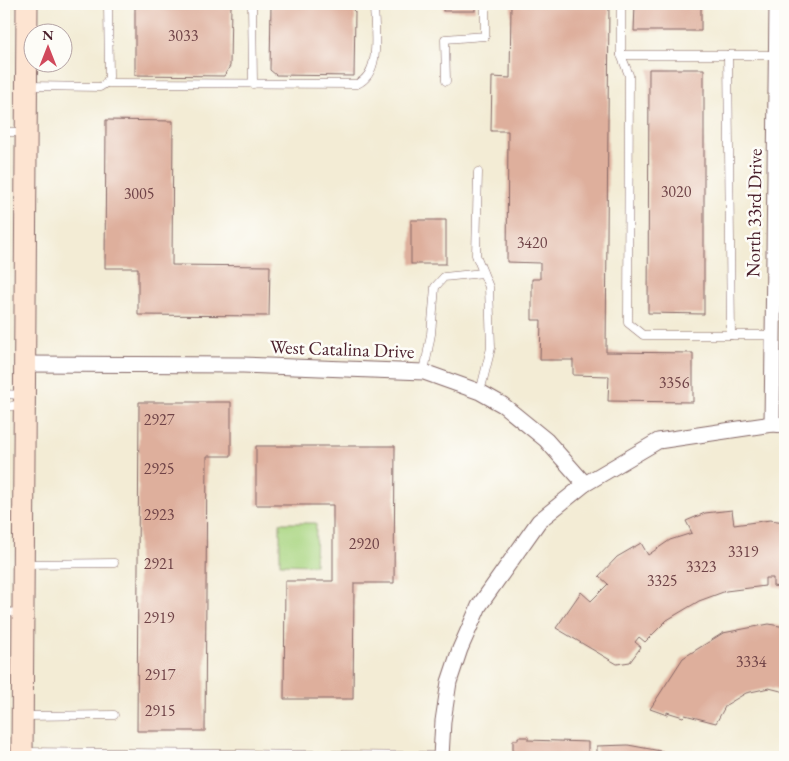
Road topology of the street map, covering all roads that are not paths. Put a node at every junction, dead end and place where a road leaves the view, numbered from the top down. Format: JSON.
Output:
{"nodes":[{"id":1,"x":27,"y":4,"type":"edge"},
{"id":2,"x":108,"y":4,"type":"edge"},
{"id":3,"x":252,"y":4,"type":"edge"},
{"id":4,"x":374,"y":4,"type":"edge"},
{"id":5,"x":485,"y":4,"type":"edge"},
{"id":6,"x":621,"y":4,"type":"edge"},
{"id":7,"x":777,"y":4,"type":"edge"},
{"id":8,"x":621,"y":55,"type":"junction"},
{"id":9,"x":728,"y":55,"type":"junction"},
{"id":10,"x":776,"y":55,"type":"junction"},
{"id":11,"x":446,"y":81,"type":"dead end"},
{"id":12,"x":106,"y":83,"type":"junction"},
{"id":13,"x":253,"y":84,"type":"junction"},
{"id":14,"x":27,"y":86,"type":"junction"},
{"id":15,"x":4,"y":132,"type":"edge"},
{"id":16,"x":26,"y":132,"type":"junction"},
{"id":17,"x":478,"y":172,"type":"dead end"},
{"id":18,"x":780,"y":188,"type":"edge"},
{"id":19,"x":483,"y":273,"type":"junction"},
{"id":20,"x":731,"y":335,"type":"junction"},
{"id":21,"x":773,"y":335,"type":"junction"},
{"id":22,"x":24,"y":364,"type":"junction"},
{"id":23,"x":424,"y":372,"type":"junction"},
{"id":24,"x":480,"y":392,"type":"junction"},
{"id":25,"x":18,"y":397,"type":"edge"},
{"id":26,"x":4,"y":408,"type":"edge"},
{"id":27,"x":779,"y":424,"type":"edge"},
{"id":28,"x":585,"y":484,"type":"junction"},
{"id":29,"x":114,"y":563,"type":"dead end"},
{"id":30,"x":23,"y":564,"type":"junction"},
{"id":31,"x":13,"y":612,"type":"edge"},
{"id":32,"x":114,"y":715,"type":"dead end"},
{"id":33,"x":22,"y":716,"type":"junction"},
{"id":34,"x":22,"y":755,"type":"edge"},
{"id":35,"x":441,"y":756,"type":"edge"}],
"edges":[{"from":1,"to":14,"type":"main road"},
{"from":2,"to":12,"type":"lane"},
{"from":3,"to":13,"type":"lane"},
{"from":4,"to":13,"type":"lane"},
{"from":5,"to":11,"type":"lane"},
{"from":6,"to":8,"type":"lane"},
{"from":7,"to":10,"type":"street","name":"North 33rd Drive"},
{"from":8,"to":9,"type":"lane"},
{"from":8,"to":20,"type":"lane"},
{"from":9,"to":10,"type":"lane"},
{"from":9,"to":20,"type":"lane"},
{"from":10,"to":18,"type":"street","name":"North 33rd Drive"},
{"from":12,"to":13,"type":"lane"},
{"from":12,"to":14,"type":"lane"},
{"from":14,"to":16,"type":"main road"},
{"from":15,"to":16,"type":"lane"},
{"from":16,"to":22,"type":"main road"},
{"from":17,"to":19,"type":"lane"},
{"from":18,"to":21,"type":"street","name":"North 33rd Drive"},
{"from":19,"to":23,"type":"lane"},
{"from":19,"to":24,"type":"lane"},
{"from":20,"to":21,"type":"lane"},
{"from":21,"to":27,"type":"street","name":"North 33rd Drive"},
{"from":22,"to":23,"type":"street","name":"West Catalina Drive"},
{"from":22,"to":25,"type":"main road"},
{"from":23,"to":24,"type":"street","name":"West Catalina Drive"},
{"from":24,"to":28,"type":"street","name":"West Catalina Drive"},
{"from":25,"to":26,"type":"lane"},
{"from":25,"to":30,"type":"main road"},
{"from":27,"to":28,"type":"street"},
{"from":28,"to":35,"type":"street"},
{"from":29,"to":30,"type":"lane"},
{"from":30,"to":31,"type":"main road"},
{"from":31,"to":33,"type":"main road"},
{"from":32,"to":33,"type":"lane"},
{"from":33,"to":34,"type":"main road"},
{"from":34,"to":35,"type":"lane"}]}
